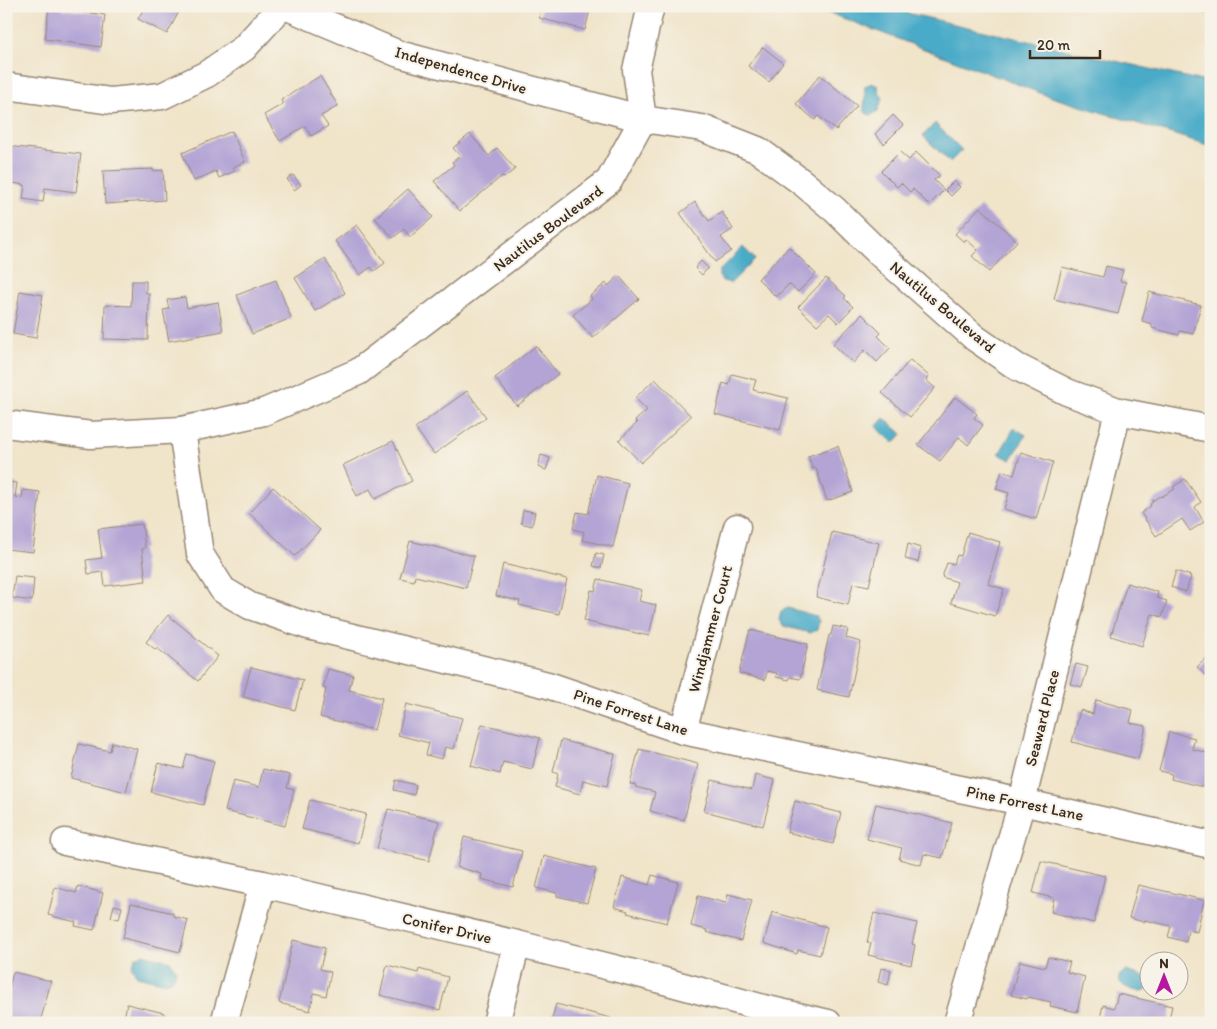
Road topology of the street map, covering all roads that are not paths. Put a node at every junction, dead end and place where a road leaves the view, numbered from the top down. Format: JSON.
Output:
{"nodes":[{"id":1,"x":284,"y":6,"type":"edge"},
{"id":2,"x":651,"y":6,"type":"edge"},
{"id":3,"x":6,"y":86,"type":"edge"},
{"id":4,"x":643,"y":119,"type":"junction"},
{"id":5,"x":1118,"y":411,"type":"junction"},
{"id":6,"x":6,"y":424,"type":"edge"},
{"id":7,"x":1211,"y":429,"type":"edge"},
{"id":8,"x":182,"y":430,"type":"junction"},
{"id":9,"x":737,"y":528,"type":"dead end"},
{"id":10,"x":683,"y":731,"type":"junction"},
{"id":11,"x":1022,"y":802,"type":"junction"},
{"id":12,"x":65,"y":842,"type":"dead end"},
{"id":13,"x":1211,"y":845,"type":"edge"},
{"id":14,"x":264,"y":884,"type":"junction"},
{"id":15,"x":517,"y":944,"type":"junction"},
{"id":16,"x":765,"y":1016,"type":"edge"},
{"id":17,"x":224,"y":1023,"type":"edge"},
{"id":18,"x":496,"y":1023,"type":"edge"},
{"id":19,"x":828,"y":1023,"type":"edge"},
{"id":20,"x":957,"y":1023,"type":"edge"}],
"edges":[{"from":1,"to":3,"type":"street"},
{"from":1,"to":4,"type":"street","name":"Independence Drive"},
{"from":2,"to":4,"type":"street"},
{"from":4,"to":5,"type":"street","name":"Nautilus Boulevard"},
{"from":4,"to":8,"type":"street","name":"Nautilus Boulevard"},
{"from":5,"to":7,"type":"street","name":"Nautilus Boulevard"},
{"from":5,"to":11,"type":"street","name":"Seaward Place"},
{"from":6,"to":8,"type":"street","name":"Nautilus Boulevard"},
{"from":8,"to":10,"type":"street","name":"Pine Forrest Lane"},
{"from":9,"to":10,"type":"street","name":"Windjammer Court"},
{"from":10,"to":11,"type":"street","name":"Pine Forrest Lane"},
{"from":11,"to":13,"type":"street","name":"Pine Forrest Lane"},
{"from":11,"to":20,"type":"street","name":"Seaward Place"},
{"from":12,"to":14,"type":"street","name":"Conifer Drive"},
{"from":14,"to":15,"type":"street","name":"Conifer Drive"},
{"from":14,"to":17,"type":"street"},
{"from":15,"to":16,"type":"street","name":"Conifer Drive"},
{"from":15,"to":18,"type":"street"},
{"from":16,"to":19,"type":"street","name":"Conifer Drive"}]}
